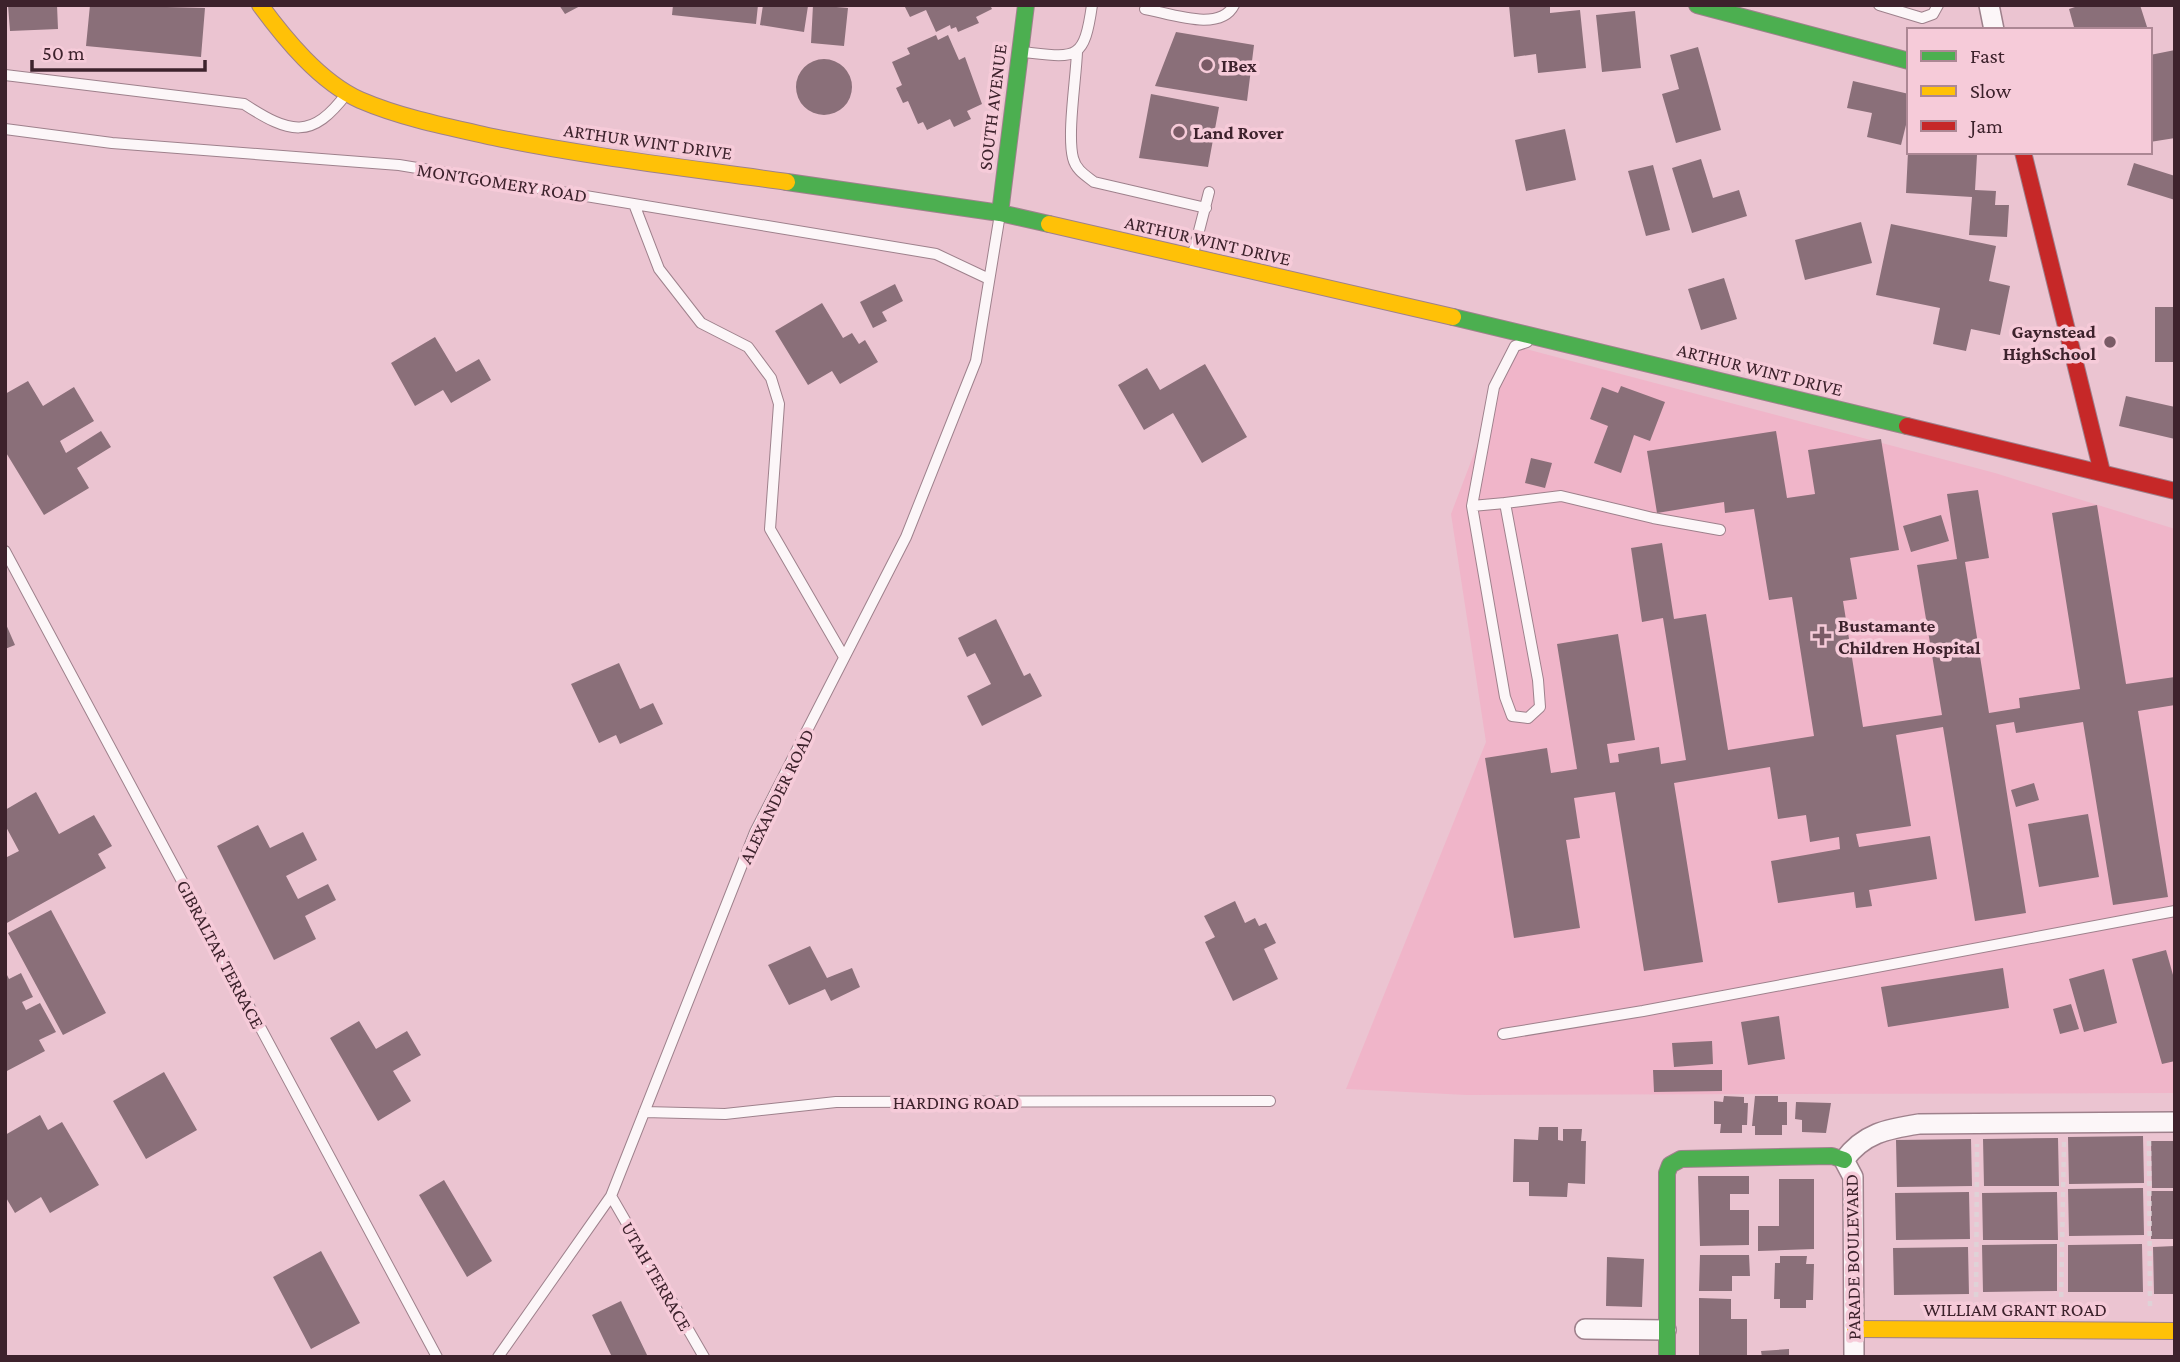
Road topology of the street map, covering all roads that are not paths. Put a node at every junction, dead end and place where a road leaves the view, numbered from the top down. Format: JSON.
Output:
{"nodes":[{"id":1,"x":260,"y":5,"type":"edge"},
{"id":2,"x":1026,"y":5,"type":"edge"},
{"id":3,"x":1092,"y":5,"type":"edge"},
{"id":4,"x":1234,"y":5,"type":"edge"},
{"id":5,"x":1697,"y":5,"type":"edge"},
{"id":6,"x":1879,"y":5,"type":"edge"},
{"id":7,"x":1938,"y":5,"type":"edge"},
{"id":8,"x":1989,"y":5,"type":"edge"},
{"id":9,"x":1145,"y":9,"type":"dead end"},
{"id":10,"x":1994,"y":28,"type":"edge"},
{"id":11,"x":1019,"y":52,"type":"junction"},
{"id":12,"x":1077,"y":52,"type":"junction"},
{"id":13,"x":1907,"y":60,"type":"edge"},
{"id":14,"x":5,"y":75,"type":"edge"},
{"id":15,"x":347,"y":92,"type":"junction"},
{"id":16,"x":5,"y":129,"type":"edge"},
{"id":17,"x":2024,"y":154,"type":"edge"},
{"id":18,"x":1209,"y":192,"type":"dead end"},
{"id":19,"x":634,"y":204,"type":"junction"},
{"id":20,"x":1206,"y":208,"type":"junction"},
{"id":21,"x":1000,"y":213,"type":"junction"},
{"id":22,"x":1192,"y":257,"type":"junction"},
{"id":23,"x":989,"y":279,"type":"junction"},
{"id":24,"x":1541,"y":337,"type":"junction"},
{"id":25,"x":2102,"y":472,"type":"junction"},
{"id":26,"x":2175,"y":491,"type":"edge"},
{"id":27,"x":1505,"y":503,"type":"junction"},
{"id":28,"x":1472,"y":506,"type":"junction"},
{"id":29,"x":1720,"y":530,"type":"dead end"},
{"id":30,"x":5,"y":551,"type":"edge"},
{"id":31,"x":844,"y":657,"type":"junction"},
{"id":32,"x":2175,"y":911,"type":"edge"},
{"id":33,"x":1503,"y":1034,"type":"dead end"},
{"id":34,"x":1270,"y":1101,"type":"dead end"},
{"id":35,"x":644,"y":1112,"type":"junction"},
{"id":36,"x":2175,"y":1122,"type":"edge"},
{"id":37,"x":1844,"y":1160,"type":"junction"},
{"id":38,"x":611,"y":1196,"type":"junction"},
{"id":39,"x":1585,"y":1329,"type":"dead end"},
{"id":40,"x":1855,"y":1329,"type":"junction"},
{"id":41,"x":1666,"y":1330,"type":"junction"},
{"id":42,"x":2175,"y":1331,"type":"edge"},
{"id":43,"x":437,"y":1357,"type":"edge"},
{"id":44,"x":498,"y":1357,"type":"edge"},
{"id":45,"x":704,"y":1357,"type":"edge"},
{"id":46,"x":1667,"y":1357,"type":"edge"},
{"id":47,"x":1854,"y":1357,"type":"edge"}],
"edges":[{"from":1,"to":15,"type":"main road","name":"ARTHUR WINT DRIVE"},
{"from":2,"to":11,"type":"main road","name":"SOUTH AVENUE"},
{"from":3,"to":12,"type":"lane"},
{"from":4,"to":9,"type":"lane"},
{"from":5,"to":13,"type":"main road"},
{"from":6,"to":7,"type":"lane"},
{"from":8,"to":10,"type":"street"},
{"from":11,"to":12,"type":"lane"},
{"from":11,"to":21,"type":"main road","name":"SOUTH AVENUE"},
{"from":12,"to":20,"type":"lane"},
{"from":14,"to":15,"type":"lane"},
{"from":15,"to":21,"type":"main road","name":"ARTHUR WINT DRIVE"},
{"from":16,"to":19,"type":"lane","name":"MONTGOMERY ROAD"},
{"from":17,"to":25,"type":"main road"},
{"from":18,"to":20,"type":"lane"},
{"from":19,"to":23,"type":"lane","name":"MONTGOMERY ROAD"},
{"from":19,"to":31,"type":"lane"},
{"from":20,"to":22,"type":"lane"},
{"from":21,"to":22,"type":"main road","name":"ARTHUR WINT DRIVE"},
{"from":21,"to":23,"type":"lane","name":"ALEXANDER ROAD"},
{"from":22,"to":24,"type":"main road","name":"ARTHUR WINT DRIVE"},
{"from":23,"to":31,"type":"lane","name":"ALEXANDER ROAD"},
{"from":24,"to":25,"type":"main road","name":"ARTHUR WINT DRIVE"},
{"from":24,"to":28,"type":"lane"},
{"from":25,"to":26,"type":"main road","name":"ARTHUR WINT DRIVE"},
{"from":27,"to":28,"type":"lane"},
{"from":27,"to":28,"type":"lane"},
{"from":27,"to":29,"type":"lane"},
{"from":30,"to":43,"type":"lane","name":"GIBRALTAR TERRACE"},
{"from":31,"to":35,"type":"lane","name":"ALEXANDER ROAD"},
{"from":32,"to":33,"type":"lane"},
{"from":34,"to":35,"type":"lane","name":"HARDING ROAD"},
{"from":35,"to":38,"type":"lane","name":"ALEXANDER ROAD"},
{"from":36,"to":37,"type":"street"},
{"from":37,"to":40,"type":"street","name":"PARADE BOULEVARD"},
{"from":37,"to":41,"type":"main road"},
{"from":38,"to":44,"type":"lane","name":"ALEXANDER ROAD"},
{"from":38,"to":45,"type":"lane","name":"UTAH TERRACE"},
{"from":39,"to":41,"type":"street"},
{"from":40,"to":42,"type":"main road","name":"WILLIAM GRANT ROAD"},
{"from":40,"to":47,"type":"street","name":"PARADE BOULEVARD"},
{"from":41,"to":46,"type":"main road"}]}
